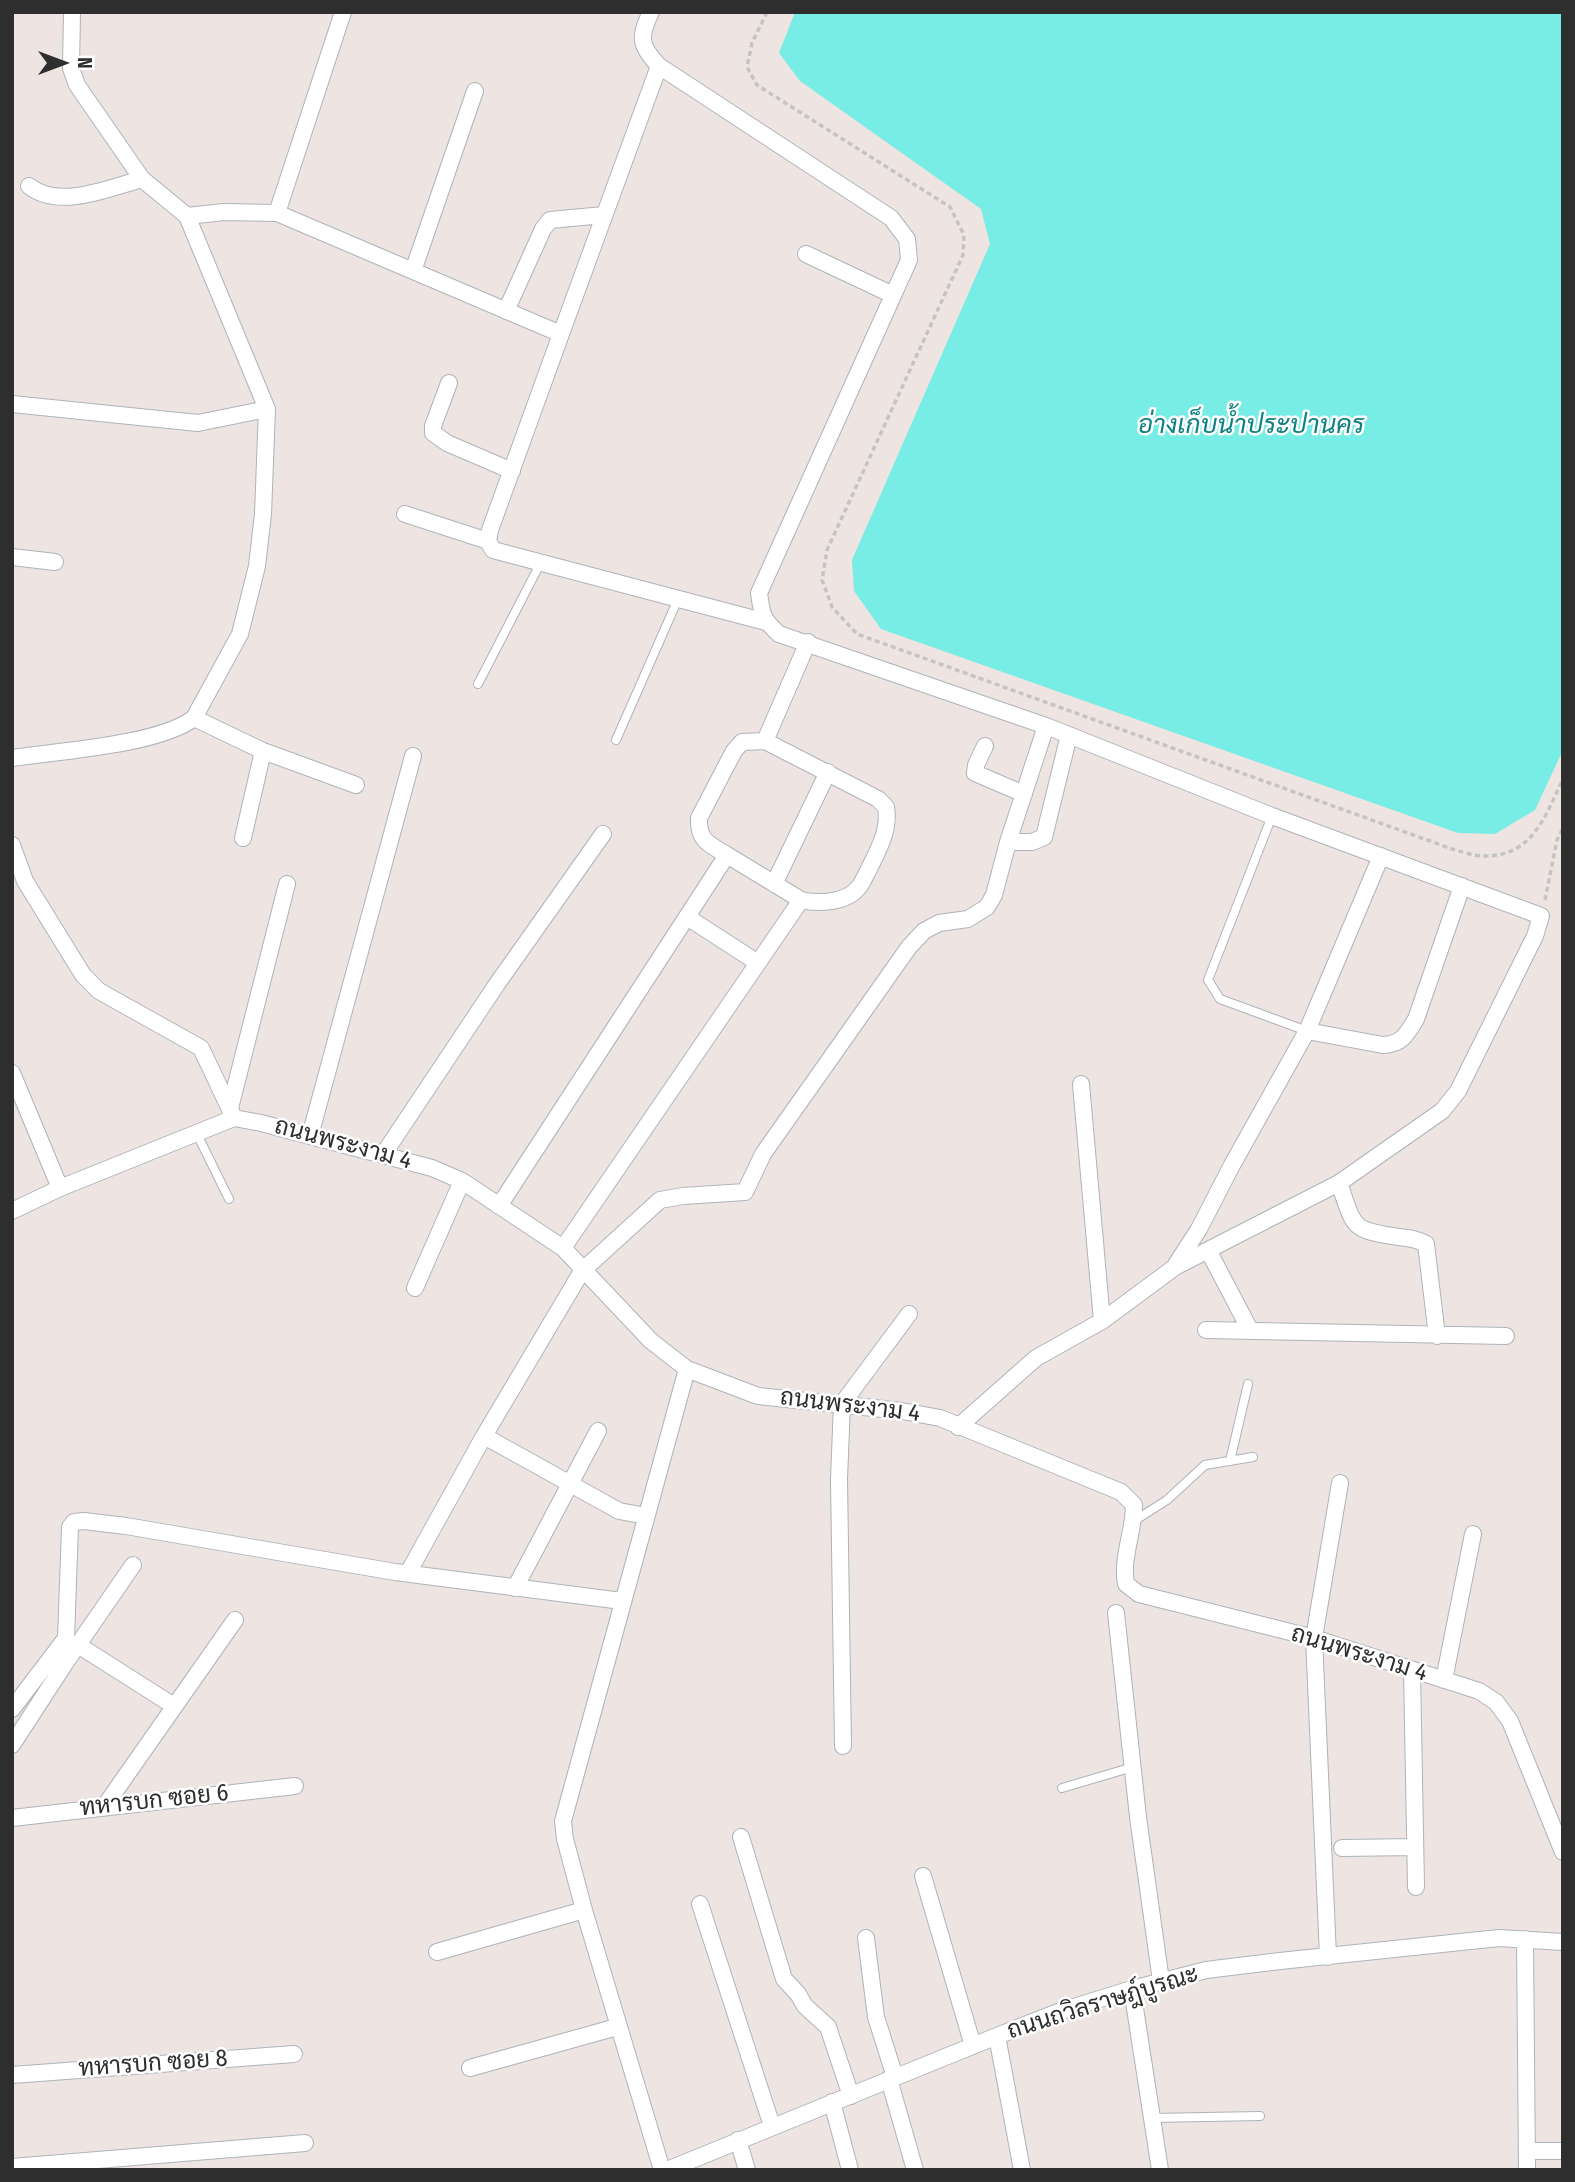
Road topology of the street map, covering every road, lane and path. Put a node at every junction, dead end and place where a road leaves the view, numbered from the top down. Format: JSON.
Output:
{"nodes":[{"id":1,"x":72,"y":12,"type":"edge"},
{"id":2,"x":343,"y":12,"type":"edge"},
{"id":3,"x":651,"y":12,"type":"edge"},
{"id":4,"x":767,"y":12,"type":"edge"},
{"id":5,"x":659,"y":66,"type":"junction"},
{"id":6,"x":475,"y":91,"type":"dead end"},
{"id":7,"x":142,"y":179,"type":"junction"},
{"id":8,"x":29,"y":186,"type":"dead end"},
{"id":9,"x":277,"y":213,"type":"junction"},
{"id":10,"x":604,"y":215,"type":"junction"},
{"id":11,"x":187,"y":216,"type":"junction"},
{"id":12,"x":806,"y":254,"type":"dead end"},
{"id":13,"x":413,"y":271,"type":"junction"},
{"id":14,"x":893,"y":296,"type":"junction"},
{"id":15,"x":506,"y":310,"type":"junction"},
{"id":16,"x":561,"y":334,"type":"junction"},
{"id":17,"x":449,"y":383,"type":"dead end"},
{"id":18,"x":12,"y":404,"type":"edge"},
{"id":19,"x":267,"y":409,"type":"junction"},
{"id":20,"x":512,"y":471,"type":"junction"},
{"id":21,"x":405,"y":514,"type":"dead end"},
{"id":22,"x":488,"y":541,"type":"junction"},
{"id":23,"x":12,"y":557,"type":"edge"},
{"id":24,"x":55,"y":562,"type":"dead end"},
{"id":25,"x":540,"y":564,"type":"junction"},
{"id":26,"x":678,"y":600,"type":"junction"},
{"id":27,"x":766,"y":622,"type":"junction"},
{"id":28,"x":808,"y":642,"type":"junction"},
{"id":29,"x":478,"y":684,"type":"dead end"},
{"id":30,"x":194,"y":718,"type":"junction"},
{"id":31,"x":1046,"y":726,"type":"junction"},
{"id":32,"x":1069,"y":735,"type":"junction"},
{"id":33,"x":616,"y":740,"type":"dead end"},
{"id":34,"x":765,"y":741,"type":"junction"},
{"id":35,"x":985,"y":746,"type":"dead end"},
{"id":36,"x":263,"y":751,"type":"junction"},
{"id":37,"x":413,"y":756,"type":"dead end"},
{"id":38,"x":12,"y":758,"type":"edge"},
{"id":39,"x":828,"y":772,"type":"junction"},
{"id":40,"x":1563,"y":779,"type":"edge"},
{"id":41,"x":356,"y":785,"type":"dead end"},
{"id":42,"x":1024,"y":794,"type":"junction"},
{"id":43,"x":1272,"y":816,"type":"junction"},
{"id":44,"x":1563,"y":828,"type":"edge"},
{"id":45,"x":603,"y":834,"type":"dead end"},
{"id":46,"x":243,"y":838,"type":"dead end"},
{"id":47,"x":1008,"y":842,"type":"junction"},
{"id":48,"x":12,"y":845,"type":"edge"},
{"id":49,"x":727,"y":855,"type":"junction"},
{"id":50,"x":1381,"y":856,"type":"junction"},
{"id":51,"x":15,"y":867,"type":"edge"},
{"id":52,"x":287,"y":884,"type":"dead end"},
{"id":53,"x":774,"y":884,"type":"junction"},
{"id":54,"x":1462,"y":886,"type":"junction"},
{"id":55,"x":801,"y":900,"type":"junction"},
{"id":56,"x":1541,"y":916,"type":"junction"},
{"id":57,"x":687,"y":917,"type":"junction"},
{"id":58,"x":758,"y":963,"type":"junction"},
{"id":59,"x":1307,"y":1031,"type":"junction"},
{"id":60,"x":12,"y":1073,"type":"edge"},
{"id":61,"x":1082,"y":1084,"type":"dead end"},
{"id":62,"x":232,"y":1113,"type":"junction"},
{"id":63,"x":197,"y":1132,"type":"junction"},
{"id":64,"x":310,"y":1136,"type":"junction"},
{"id":65,"x":383,"y":1155,"type":"junction"},
{"id":66,"x":462,"y":1181,"type":"junction"},
{"id":67,"x":1339,"y":1183,"type":"junction"},
{"id":68,"x":60,"y":1188,"type":"junction"},
{"id":69,"x":229,"y":1199,"type":"dead end"},
{"id":70,"x":499,"y":1206,"type":"junction"},
{"id":71,"x":12,"y":1211,"type":"edge"},
{"id":72,"x":562,"y":1248,"type":"junction"},
{"id":73,"x":1208,"y":1250,"type":"junction"},
{"id":74,"x":1175,"y":1267,"type":"junction"},
{"id":75,"x":582,"y":1271,"type":"junction"},
{"id":76,"x":415,"y":1289,"type":"dead end"},
{"id":77,"x":909,"y":1314,"type":"dead end"},
{"id":78,"x":1102,"y":1321,"type":"junction"},
{"id":79,"x":1206,"y":1330,"type":"dead end"},
{"id":80,"x":1250,"y":1330,"type":"junction"},
{"id":81,"x":1437,"y":1336,"type":"junction"},
{"id":82,"x":1506,"y":1336,"type":"dead end"},
{"id":83,"x":687,"y":1369,"type":"junction"},
{"id":84,"x":1248,"y":1384,"type":"dead end"},
{"id":85,"x":842,"y":1404,"type":"junction"},
{"id":86,"x":958,"y":1427,"type":"junction"},
{"id":87,"x":598,"y":1431,"type":"dead end"},
{"id":88,"x":484,"y":1436,"type":"junction"},
{"id":89,"x":1254,"y":1458,"type":"dead end"},
{"id":90,"x":1230,"y":1461,"type":"junction"},
{"id":91,"x":1340,"y":1483,"type":"dead end"},
{"id":92,"x":570,"y":1484,"type":"junction"},
{"id":93,"x":646,"y":1516,"type":"junction"},
{"id":94,"x":1135,"y":1521,"type":"junction"},
{"id":95,"x":1473,"y":1534,"type":"dead end"},
{"id":96,"x":133,"y":1565,"type":"dead end"},
{"id":97,"x":408,"y":1573,"type":"junction"},
{"id":98,"x":515,"y":1588,"type":"junction"},
{"id":99,"x":622,"y":1601,"type":"junction"},
{"id":100,"x":1116,"y":1613,"type":"dead end"},
{"id":101,"x":235,"y":1620,"type":"dead end"},
{"id":102,"x":1314,"y":1639,"type":"junction"},
{"id":103,"x":78,"y":1645,"type":"junction"},
{"id":104,"x":1412,"y":1670,"type":"junction"},
{"id":105,"x":1444,"y":1680,"type":"junction"},
{"id":106,"x":174,"y":1706,"type":"junction"},
{"id":107,"x":12,"y":1709,"type":"edge"},
{"id":108,"x":12,"y":1745,"type":"edge"},
{"id":109,"x":844,"y":1745,"type":"dead end"},
{"id":110,"x":1133,"y":1767,"type":"junction"},
{"id":111,"x":295,"y":1786,"type":"dead end"},
{"id":112,"x":1062,"y":1788,"type":"dead end"},
{"id":113,"x":104,"y":1807,"type":"junction"},
{"id":114,"x":12,"y":1818,"type":"edge"},
{"id":115,"x":741,"y":1837,"type":"dead end"},
{"id":116,"x":1415,"y":1847,"type":"junction"},
{"id":117,"x":1342,"y":1848,"type":"dead end"},
{"id":118,"x":1563,"y":1852,"type":"edge"},
{"id":119,"x":923,"y":1876,"type":"dead end"},
{"id":120,"x":1416,"y":1887,"type":"dead end"},
{"id":121,"x":700,"y":1904,"type":"dead end"},
{"id":122,"x":584,"y":1910,"type":"junction"},
{"id":123,"x":866,"y":1938,"type":"dead end"},
{"id":124,"x":1525,"y":1939,"type":"junction"},
{"id":125,"x":1563,"y":1942,"type":"edge"},
{"id":126,"x":437,"y":1952,"type":"dead end"},
{"id":127,"x":1328,"y":1956,"type":"junction"},
{"id":128,"x":1161,"y":1981,"type":"junction"},
{"id":129,"x":1132,"y":1989,"type":"junction"},
{"id":130,"x":617,"y":2027,"type":"junction"},
{"id":131,"x":997,"y":2036,"type":"junction"},
{"id":132,"x":973,"y":2046,"type":"junction"},
{"id":133,"x":294,"y":2053,"type":"dead end"},
{"id":134,"x":470,"y":2068,"type":"dead end"},
{"id":135,"x":12,"y":2075,"type":"edge"},
{"id":136,"x":892,"y":2078,"type":"junction"},
{"id":137,"x":851,"y":2096,"type":"junction"},
{"id":138,"x":832,"y":2102,"type":"junction"},
{"id":139,"x":1260,"y":2116,"type":"dead end"},
{"id":140,"x":1152,"y":2118,"type":"junction"},
{"id":141,"x":772,"y":2126,"type":"junction"},
{"id":142,"x":738,"y":2140,"type":"junction"},
{"id":143,"x":305,"y":2143,"type":"dead end"},
{"id":144,"x":1527,"y":2151,"type":"junction"},
{"id":145,"x":1563,"y":2151,"type":"edge"},
{"id":146,"x":12,"y":2167,"type":"edge"},
{"id":147,"x":662,"y":2170,"type":"edge"},
{"id":148,"x":667,"y":2170,"type":"edge"},
{"id":149,"x":747,"y":2170,"type":"edge"},
{"id":150,"x":850,"y":2170,"type":"edge"},
{"id":151,"x":915,"y":2170,"type":"edge"},
{"id":152,"x":1022,"y":2170,"type":"edge"},
{"id":153,"x":1160,"y":2170,"type":"edge"},
{"id":154,"x":1527,"y":2170,"type":"edge"}],
"edges":[{"from":1,"to":7,"type":"street"},
{"from":2,"to":9,"type":"street"},
{"from":3,"to":5,"type":"street"},
{"from":4,"to":40,"type":"path"},
{"from":5,"to":10,"type":"street"},
{"from":5,"to":14,"type":"street"},
{"from":6,"to":13,"type":"street"},
{"from":7,"to":8,"type":"street"},
{"from":7,"to":11,"type":"street"},
{"from":9,"to":11,"type":"street"},
{"from":9,"to":13,"type":"street"},
{"from":10,"to":15,"type":"street"},
{"from":10,"to":16,"type":"street"},
{"from":11,"to":19,"type":"street"},
{"from":12,"to":14,"type":"street"},
{"from":13,"to":15,"type":"street"},
{"from":14,"to":27,"type":"street"},
{"from":15,"to":16,"type":"street"},
{"from":16,"to":20,"type":"street"},
{"from":17,"to":20,"type":"street"},
{"from":18,"to":19,"type":"street"},
{"from":19,"to":30,"type":"street"},
{"from":20,"to":22,"type":"street"},
{"from":21,"to":22,"type":"street"},
{"from":22,"to":25,"type":"street"},
{"from":23,"to":24,"type":"street"},
{"from":25,"to":26,"type":"street"},
{"from":25,"to":29,"type":"lane"},
{"from":26,"to":27,"type":"street"},
{"from":26,"to":33,"type":"lane"},
{"from":27,"to":28,"type":"street"},
{"from":28,"to":31,"type":"street"},
{"from":28,"to":34,"type":"street"},
{"from":30,"to":36,"type":"street"},
{"from":30,"to":38,"type":"street"},
{"from":31,"to":32,"type":"street"},
{"from":31,"to":42,"type":"street"},
{"from":32,"to":43,"type":"street"},
{"from":32,"to":47,"type":"street"},
{"from":34,"to":39,"type":"street"},
{"from":34,"to":49,"type":"street"},
{"from":35,"to":42,"type":"street"},
{"from":36,"to":41,"type":"street"},
{"from":36,"to":46,"type":"street"},
{"from":37,"to":64,"type":"street"},
{"from":39,"to":53,"type":"street"},
{"from":39,"to":55,"type":"street"},
{"from":42,"to":47,"type":"street"},
{"from":43,"to":50,"type":"street"},
{"from":43,"to":59,"type":"lane"},
{"from":44,"to":56,"type":"path"},
{"from":45,"to":65,"type":"street"},
{"from":47,"to":75,"type":"street"},
{"from":48,"to":51,"type":"street"},
{"from":49,"to":53,"type":"street"},
{"from":49,"to":57,"type":"street"},
{"from":50,"to":54,"type":"street"},
{"from":50,"to":59,"type":"street"},
{"from":51,"to":62,"type":"street"},
{"from":52,"to":62,"type":"street"},
{"from":53,"to":55,"type":"street"},
{"from":54,"to":56,"type":"street"},
{"from":54,"to":59,"type":"street"},
{"from":55,"to":58,"type":"street"},
{"from":56,"to":67,"type":"street"},
{"from":57,"to":58,"type":"street"},
{"from":57,"to":70,"type":"street"},
{"from":58,"to":72,"type":"street"},
{"from":59,"to":74,"type":"street"},
{"from":60,"to":68,"type":"street"},
{"from":61,"to":78,"type":"street"},
{"from":62,"to":63,"type":"street"},
{"from":62,"to":64,"type":"street","name":"ถนนพระงาม 4"},
{"from":63,"to":68,"type":"street"},
{"from":63,"to":69,"type":"lane"},
{"from":64,"to":65,"type":"street","name":"ถนนพระงาม 4"},
{"from":65,"to":66,"type":"street","name":"ถนนพระงาม 4"},
{"from":66,"to":70,"type":"street","name":"ถนนพระงาม 4"},
{"from":66,"to":76,"type":"street"},
{"from":67,"to":73,"type":"street"},
{"from":67,"to":81,"type":"street"},
{"from":68,"to":71,"type":"street"},
{"from":70,"to":72,"type":"street","name":"ถนนพระงาม 4"},
{"from":72,"to":75,"type":"street","name":"ถนนพระงาม 4"},
{"from":73,"to":74,"type":"street"},
{"from":73,"to":80,"type":"street"},
{"from":74,"to":78,"type":"street"},
{"from":75,"to":83,"type":"street","name":"ถนนพระงาม 4"},
{"from":75,"to":88,"type":"street"},
{"from":77,"to":85,"type":"street"},
{"from":78,"to":86,"type":"street"},
{"from":79,"to":80,"type":"street"},
{"from":80,"to":81,"type":"street"},
{"from":81,"to":82,"type":"street"},
{"from":83,"to":85,"type":"street","name":"ถนนพระงาม 4"},
{"from":83,"to":93,"type":"street"},
{"from":84,"to":90,"type":"lane"},
{"from":85,"to":86,"type":"street","name":"ถนนพระงาม 4"},
{"from":85,"to":109,"type":"street"},
{"from":86,"to":94,"type":"street","name":"ถนนพระงาม 4"},
{"from":87,"to":92,"type":"street"},
{"from":88,"to":92,"type":"street"},
{"from":88,"to":97,"type":"street"},
{"from":89,"to":90,"type":"lane"},
{"from":90,"to":94,"type":"lane"},
{"from":91,"to":102,"type":"street"},
{"from":92,"to":93,"type":"street"},
{"from":92,"to":98,"type":"street"},
{"from":93,"to":99,"type":"street"},
{"from":94,"to":102,"type":"street","name":"ถนนพระงาม 4"},
{"from":95,"to":105,"type":"street"},
{"from":96,"to":103,"type":"street"},
{"from":97,"to":98,"type":"street"},
{"from":97,"to":107,"type":"street"},
{"from":98,"to":99,"type":"street"},
{"from":99,"to":122,"type":"street"},
{"from":100,"to":110,"type":"street"},
{"from":101,"to":106,"type":"street"},
{"from":102,"to":104,"type":"street","name":"ถนนพระงาม 4"},
{"from":102,"to":127,"type":"street"},
{"from":103,"to":106,"type":"street"},
{"from":103,"to":108,"type":"street"},
{"from":104,"to":105,"type":"street","name":"ถนนพระงาม 4"},
{"from":104,"to":116,"type":"street"},
{"from":105,"to":118,"type":"street","name":"ถนนพระงาม 4"},
{"from":106,"to":113,"type":"street"},
{"from":110,"to":112,"type":"lane"},
{"from":110,"to":128,"type":"street"},
{"from":111,"to":113,"type":"street","name":"ทหารบก ซอย 6"},
{"from":113,"to":114,"type":"street","name":"ทหารบก ซอย 6"},
{"from":115,"to":137,"type":"street"},
{"from":116,"to":117,"type":"street"},
{"from":116,"to":120,"type":"street"},
{"from":119,"to":132,"type":"street"},
{"from":121,"to":141,"type":"street"},
{"from":122,"to":126,"type":"street"},
{"from":122,"to":130,"type":"street"},
{"from":123,"to":136,"type":"street"},
{"from":124,"to":125,"type":"street","name":"ถนนถวิลราษฎ์บูรณะ"},
{"from":124,"to":127,"type":"street","name":"ถนนถวิลราษฎ์บูรณะ"},
{"from":124,"to":144,"type":"street"},
{"from":127,"to":128,"type":"street","name":"ถนนถวิลราษฎ์บูรณะ"},
{"from":128,"to":129,"type":"street","name":"ถนนถวิลราษฎ์บูรณะ"},
{"from":129,"to":131,"type":"street","name":"ถนนถวิลราษฎ์บูรณะ"},
{"from":129,"to":140,"type":"street"},
{"from":130,"to":134,"type":"street"},
{"from":130,"to":147,"type":"street"},
{"from":131,"to":132,"type":"street","name":"ถนนถวิลราษฎ์บูรณะ"},
{"from":131,"to":152,"type":"street"},
{"from":132,"to":136,"type":"street","name":"ถนนถวิลราษฎ์บูรณะ"},
{"from":133,"to":135,"type":"street","name":"ทหารบก ซอย 8"},
{"from":136,"to":137,"type":"street","name":"ถนนถวิลราษฎ์บูรณะ"},
{"from":136,"to":151,"type":"street"},
{"from":137,"to":138,"type":"street","name":"ถนนถวิลราษฎ์บูรณะ"},
{"from":138,"to":141,"type":"street","name":"ถนนถวิลราษฎ์บูรณะ"},
{"from":138,"to":150,"type":"street"},
{"from":139,"to":140,"type":"lane"},
{"from":140,"to":153,"type":"street"},
{"from":141,"to":142,"type":"street","name":"ถนนถวิลราษฎ์บูรณะ"},
{"from":142,"to":148,"type":"street","name":"ถนนถวิลราษฎ์บูรณะ"},
{"from":142,"to":149,"type":"street"},
{"from":143,"to":146,"type":"street"},
{"from":144,"to":145,"type":"street"},
{"from":144,"to":154,"type":"street"}]}
